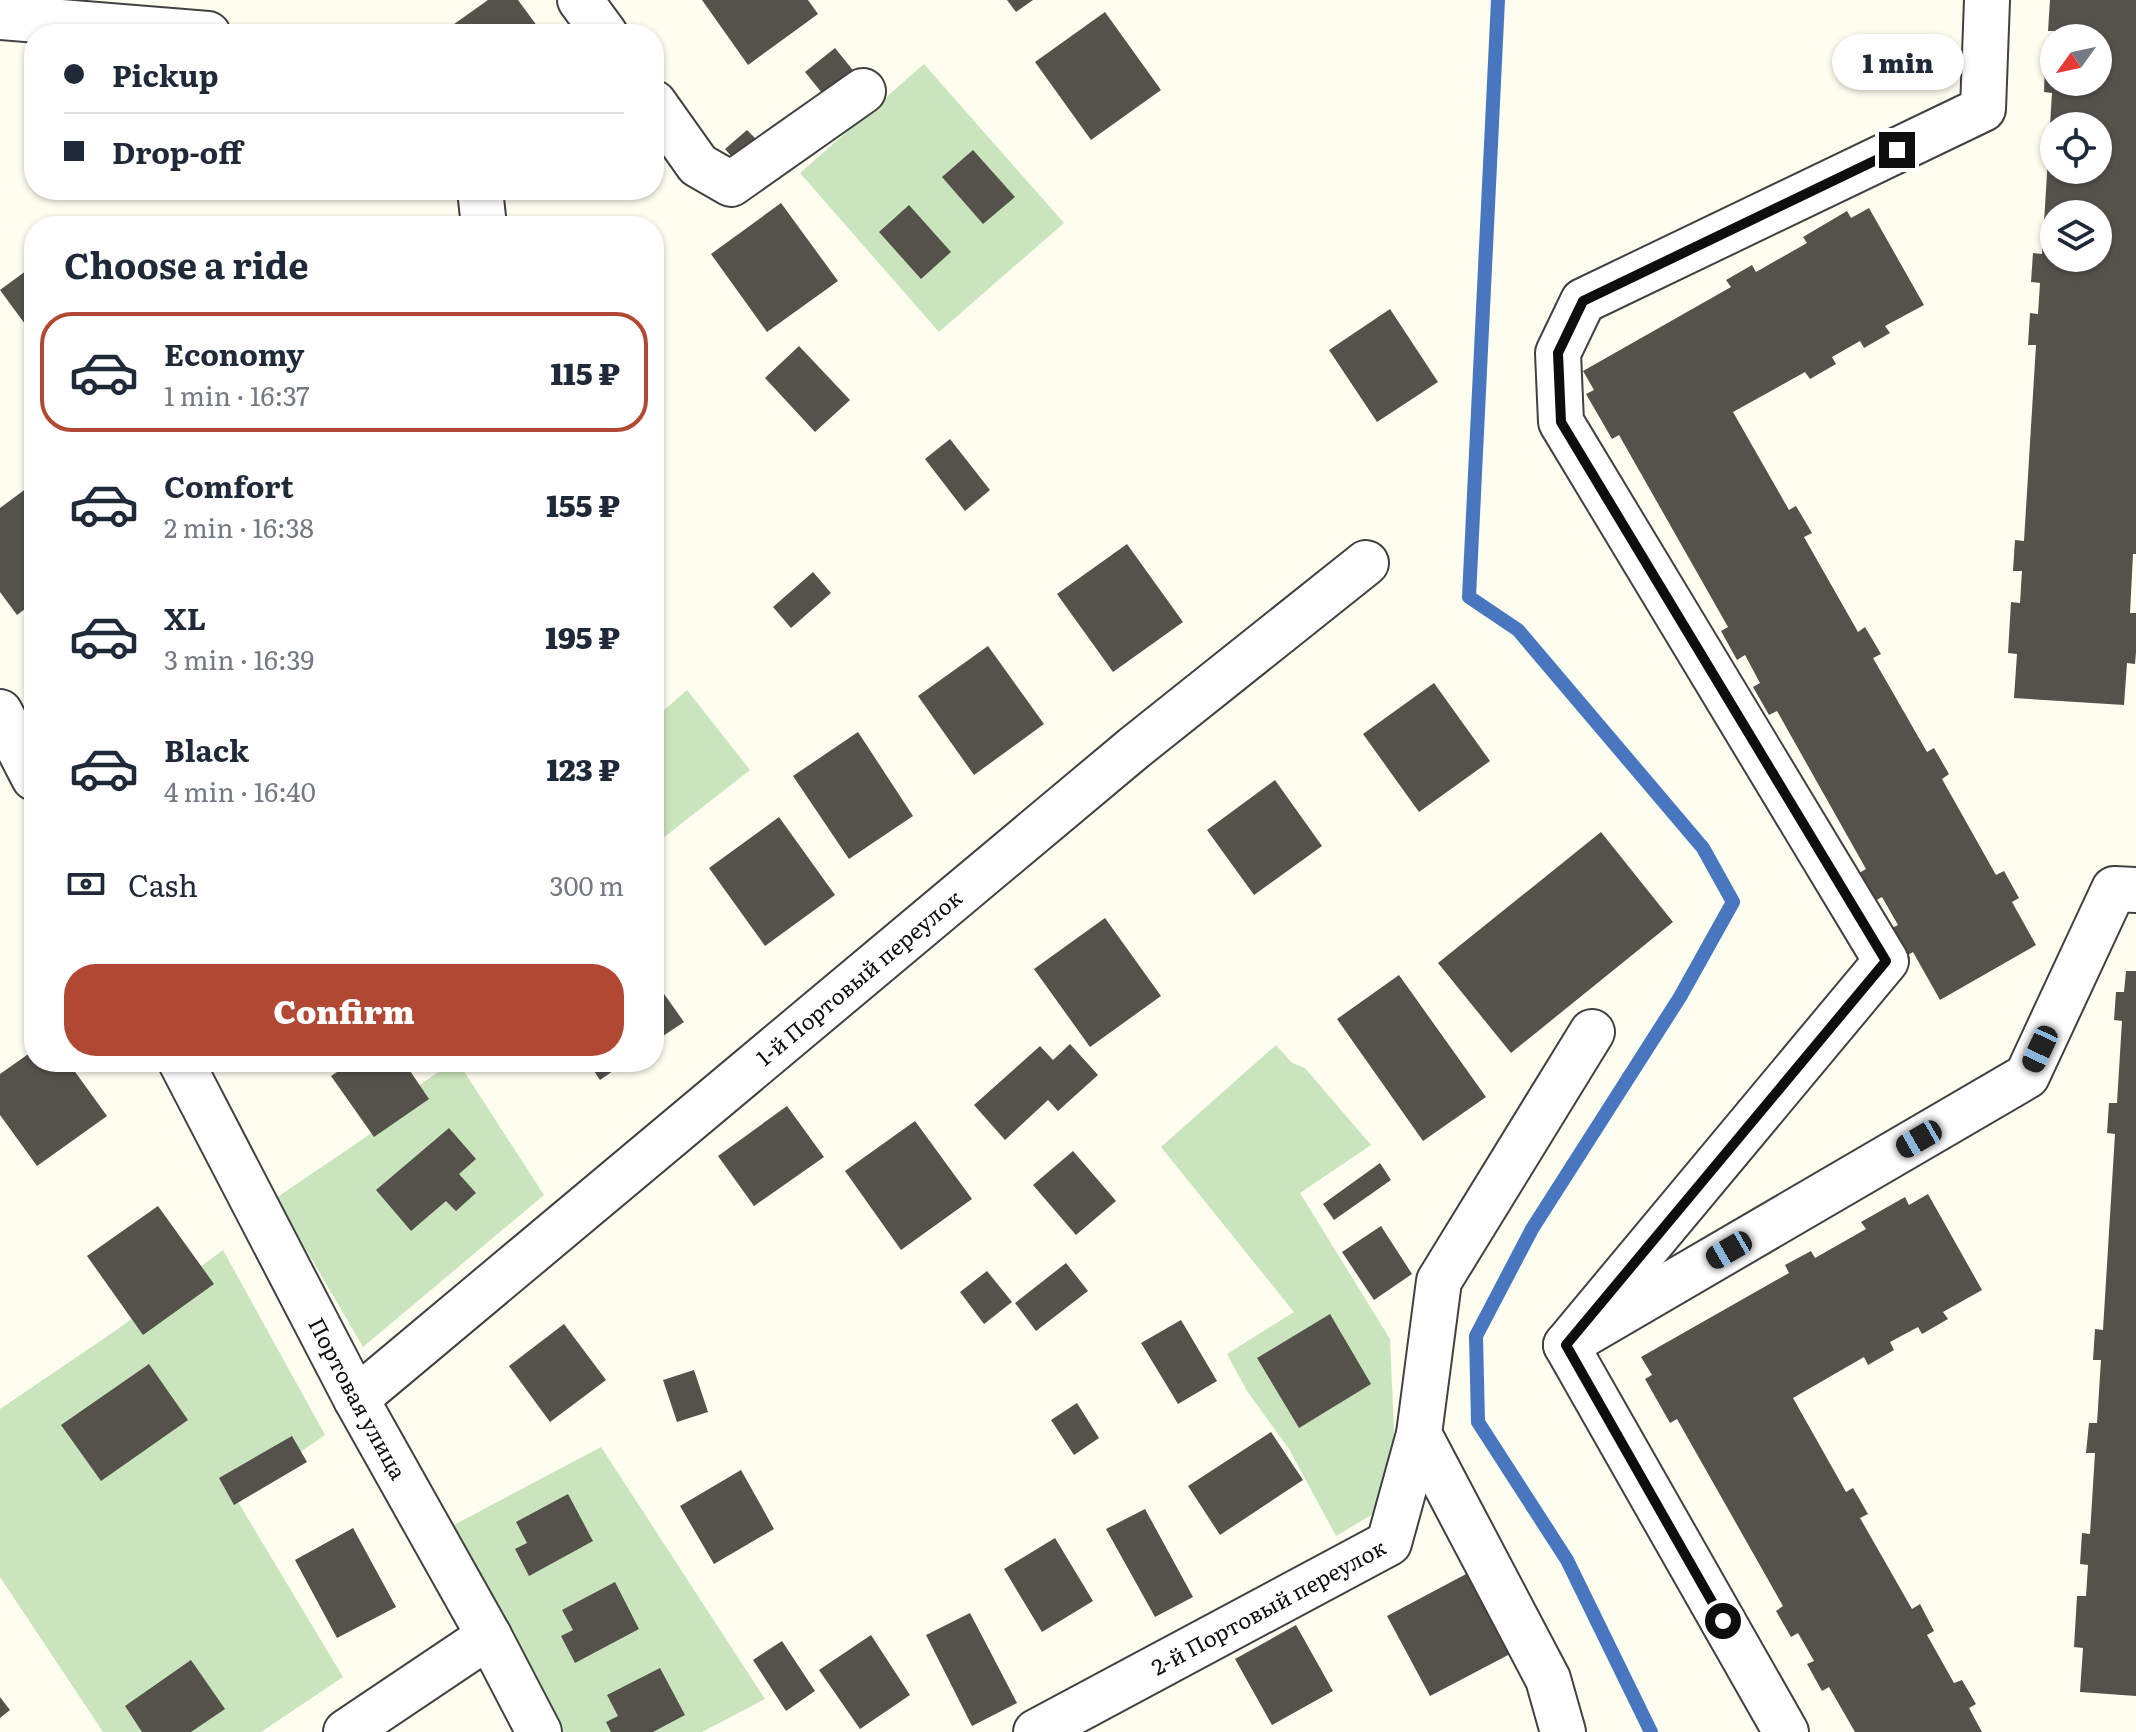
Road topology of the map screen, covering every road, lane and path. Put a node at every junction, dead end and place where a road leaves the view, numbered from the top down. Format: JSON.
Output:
{"nodes":[{"id":1,"x":83,"y":0,"type":"edge"},
{"id":2,"x":580,"y":0,"type":"edge"},
{"id":3,"x":1987,"y":0,"type":"edge"},
{"id":4,"x":0,"y":16,"type":"edge"},
{"id":5,"x":92,"y":24,"type":"edge"},
{"id":6,"x":598,"y":24,"type":"edge"},
{"id":7,"x":863,"y":91,"type":"dead end"},
{"id":8,"x":664,"y":117,"type":"edge"},
{"id":9,"x":1366,"y":563,"type":"dead end"},
{"id":10,"x":0,"y":712,"type":"edge"},
{"id":11,"x":24,"y":759,"type":"edge"},
{"id":12,"x":2136,"y":890,"type":"edge"},
{"id":13,"x":1592,"y":1032,"type":"dead end"},
{"id":14,"x":186,"y":1072,"type":"edge"},
{"id":15,"x":1566,"y":1345,"type":"junction"},
{"id":16,"x":356,"y":1399,"type":"junction"},
{"id":17,"x":1419,"y":1434,"type":"junction"},
{"id":18,"x":489,"y":1636,"type":"junction"},
{"id":19,"x":346,"y":1732,"type":"edge"},
{"id":20,"x":539,"y":1732,"type":"edge"},
{"id":21,"x":1036,"y":1732,"type":"edge"},
{"id":22,"x":1563,"y":1732,"type":"edge"},
{"id":23,"x":1786,"y":1732,"type":"edge"}],
"edges":[{"from":1,"to":4,"type":"street"},
{"from":2,"to":6,"type":"street"},
{"from":3,"to":15,"type":"street"},
{"from":4,"to":5,"type":"street"},
{"from":7,"to":8,"type":"street"},
{"from":9,"to":16,"type":"street","name":"1-й Портовый переулок"},
{"from":10,"to":11,"type":"street"},
{"from":12,"to":15,"type":"street"},
{"from":13,"to":17,"type":"street","name":"2-й Портовый переулок"},
{"from":14,"to":16,"type":"street","name":"Портовая улица"},
{"from":15,"to":23,"type":"street"},
{"from":16,"to":18,"type":"street","name":"Портовая улица"},
{"from":17,"to":21,"type":"street","name":"2-й Портовый переулок"},
{"from":17,"to":22,"type":"street"},
{"from":18,"to":19,"type":"street"},
{"from":18,"to":20,"type":"street","name":"Портовая улица"}]}
